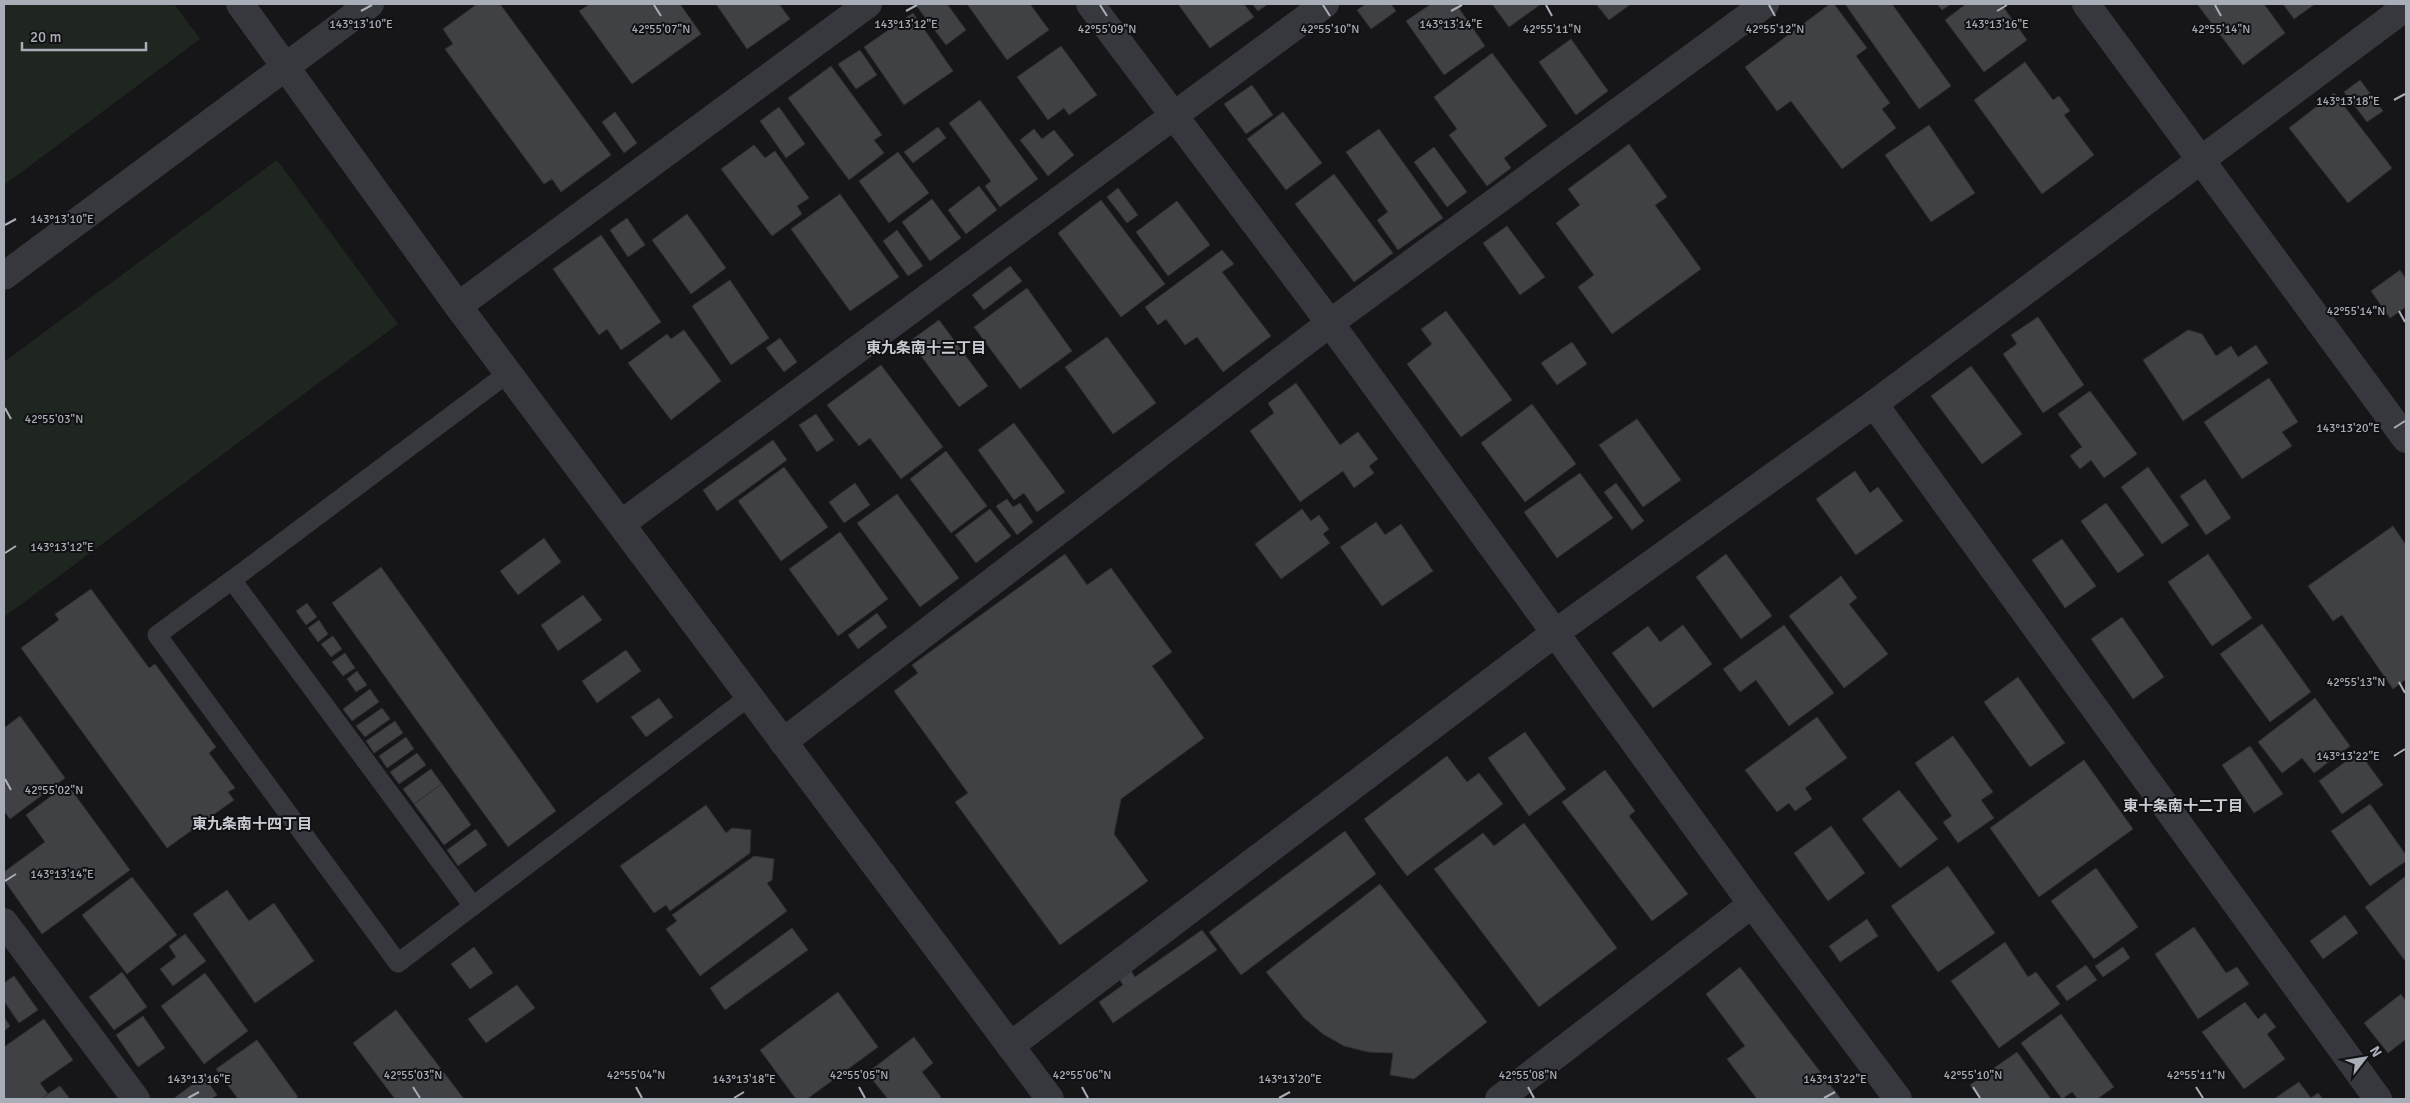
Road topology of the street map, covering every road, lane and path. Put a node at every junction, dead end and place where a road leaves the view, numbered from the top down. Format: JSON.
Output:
{"nodes":[{"id":1,"x":240,"y":4,"type":"edge"},
{"id":2,"x":370,"y":4,"type":"edge"},
{"id":3,"x":868,"y":4,"type":"edge"},
{"id":4,"x":1090,"y":4,"type":"edge"},
{"id":5,"x":1325,"y":4,"type":"edge"},
{"id":6,"x":1765,"y":4,"type":"edge"},
{"id":7,"x":2086,"y":4,"type":"edge"},
{"id":8,"x":2406,"y":7,"type":"edge"},
{"id":9,"x":286,"y":66,"type":"junction"},
{"id":10,"x":1174,"y":116,"type":"junction"},
{"id":11,"x":2201,"y":160,"type":"junction"},
{"id":12,"x":4,"y":276,"type":"edge"},
{"id":13,"x":458,"y":306,"type":"junction"},
{"id":14,"x":1330,"y":323,"type":"junction"},
{"id":15,"x":508,"y":373,"type":"junction"},
{"id":16,"x":1874,"y":404,"type":"junction"},
{"id":17,"x":2406,"y":439,"type":"edge"},
{"id":18,"x":621,"y":524,"type":"junction"},
{"id":19,"x":232,"y":580,"type":"junction"},
{"id":20,"x":1555,"y":633,"type":"junction"},
{"id":21,"x":750,"y":696,"type":"junction"},
{"id":22,"x":783,"y":742,"type":"junction"},
{"id":23,"x":1752,"y":904,"type":"junction"},
{"id":24,"x":474,"y":906,"type":"junction"},
{"id":25,"x":4,"y":922,"type":"edge"},
{"id":26,"x":1010,"y":1046,"type":"junction"},
{"id":27,"x":136,"y":1099,"type":"edge"},
{"id":28,"x":1050,"y":1099,"type":"edge"},
{"id":29,"x":1498,"y":1099,"type":"edge"},
{"id":30,"x":1898,"y":1099,"type":"edge"},
{"id":31,"x":2378,"y":1099,"type":"edge"}],
"edges":[{"from":1,"to":9,"type":"street"},
{"from":2,"to":9,"type":"street"},
{"from":3,"to":13,"type":"street"},
{"from":4,"to":10,"type":"street"},
{"from":5,"to":10,"type":"street"},
{"from":6,"to":14,"type":"street"},
{"from":7,"to":11,"type":"street"},
{"from":8,"to":11,"type":"street"},
{"from":9,"to":12,"type":"street"},
{"from":9,"to":13,"type":"street"},
{"from":10,"to":14,"type":"street"},
{"from":10,"to":18,"type":"street"},
{"from":11,"to":16,"type":"street"},
{"from":11,"to":17,"type":"street"},
{"from":13,"to":15,"type":"street"},
{"from":14,"to":20,"type":"street"},
{"from":14,"to":22,"type":"street"},
{"from":15,"to":18,"type":"street"},
{"from":15,"to":19,"type":"lane"},
{"from":16,"to":20,"type":"street"},
{"from":16,"to":31,"type":"street"},
{"from":18,"to":21,"type":"street"},
{"from":19,"to":24,"type":"lane"},
{"from":19,"to":24,"type":"lane"},
{"from":20,"to":23,"type":"street"},
{"from":20,"to":26,"type":"street"},
{"from":21,"to":22,"type":"street"},
{"from":21,"to":24,"type":"lane"},
{"from":22,"to":26,"type":"street"},
{"from":23,"to":29,"type":"street"},
{"from":23,"to":30,"type":"street"},
{"from":25,"to":27,"type":"street"},
{"from":26,"to":28,"type":"street"}]}
